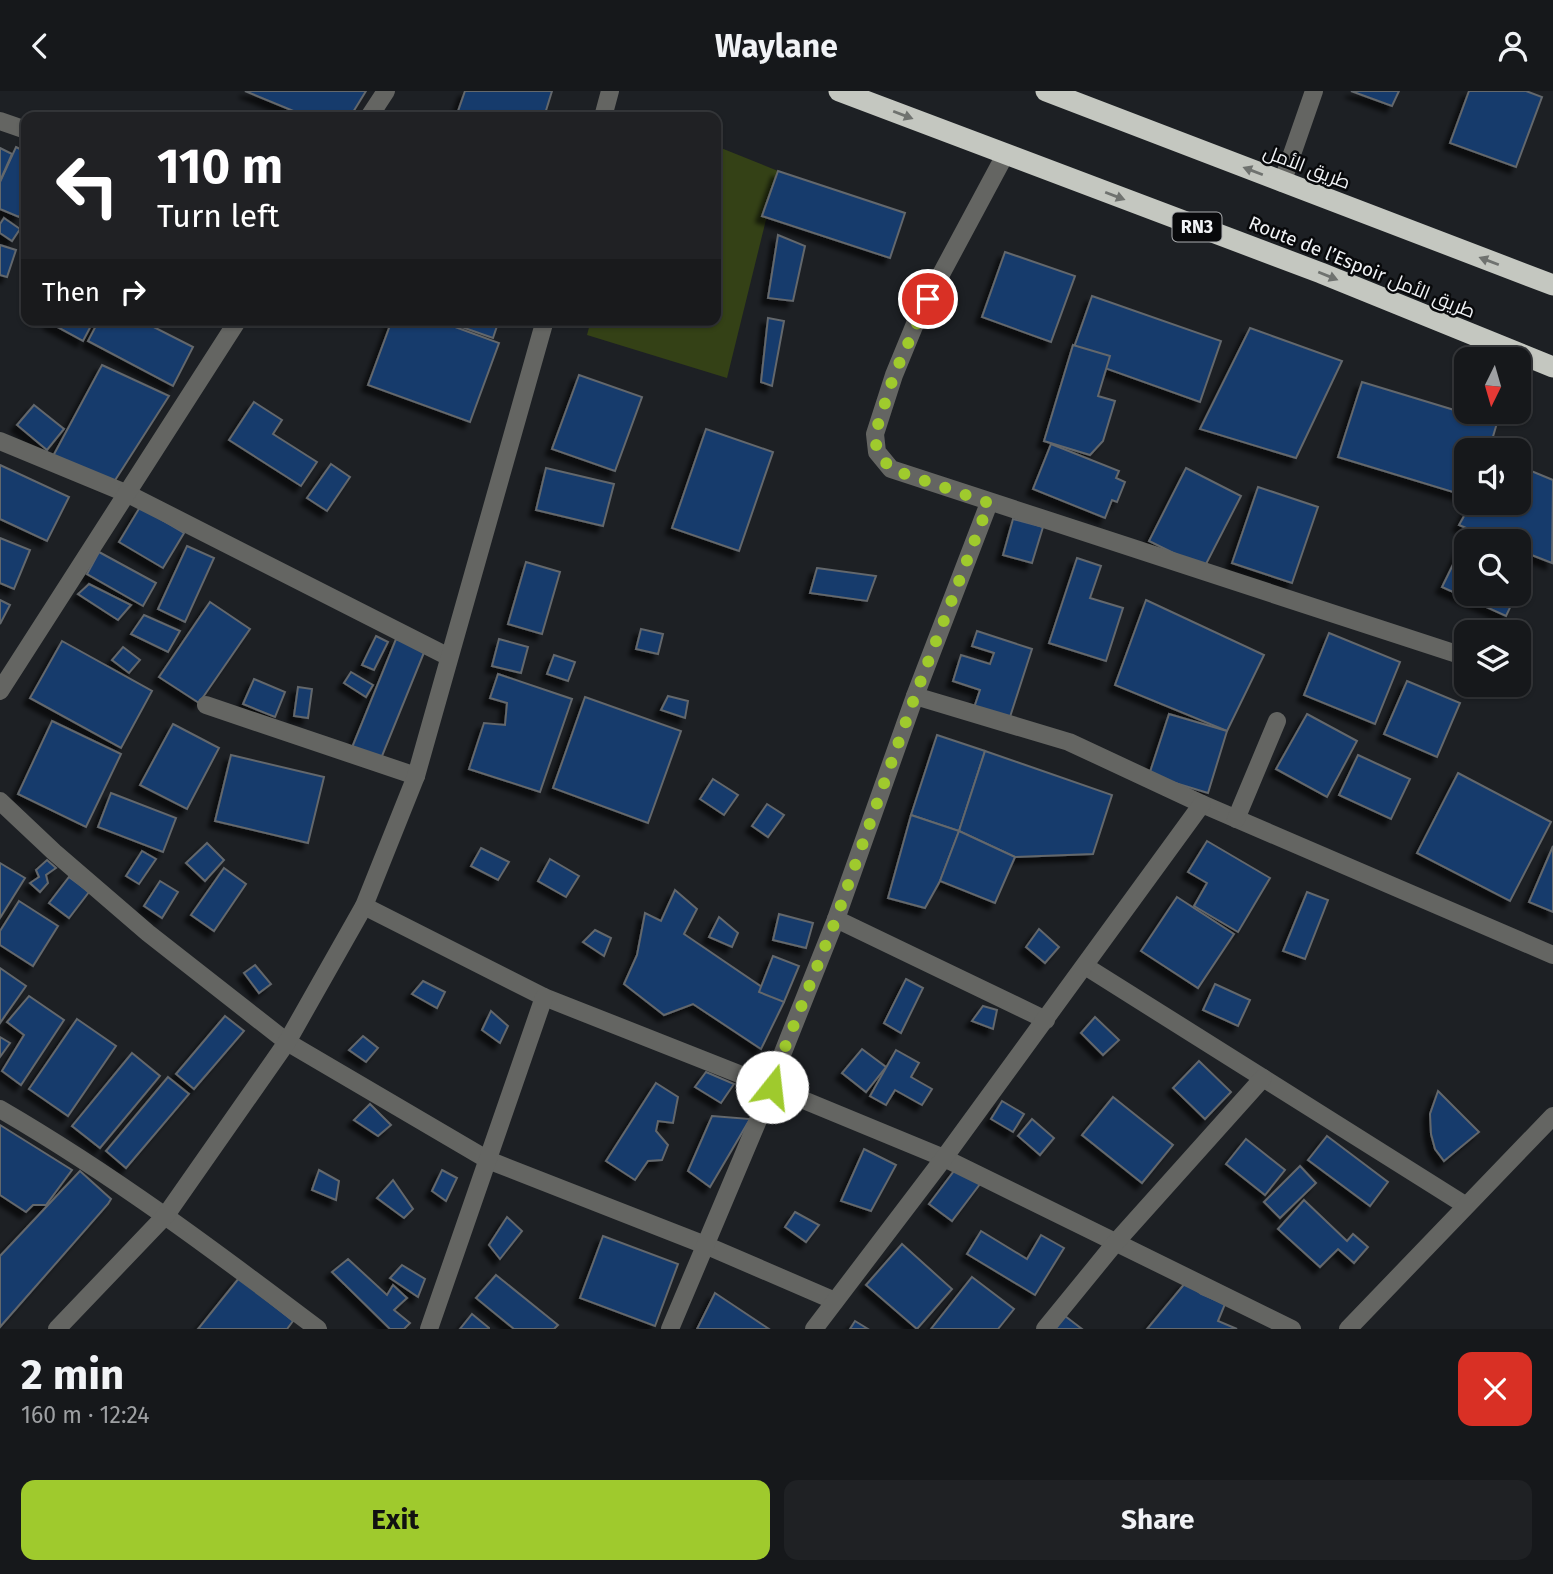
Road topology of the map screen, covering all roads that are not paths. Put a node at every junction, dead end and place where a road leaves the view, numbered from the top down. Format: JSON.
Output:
{"nodes":[{"id":1,"x":386,"y":91,"type":"edge"},
{"id":2,"x":610,"y":91,"type":"edge"},
{"id":3,"x":839,"y":91,"type":"edge"},
{"id":4,"x":1046,"y":91,"type":"edge"},
{"id":5,"x":1314,"y":91,"type":"edge"},
{"id":6,"x":372,"y":112,"type":"edge"},
{"id":7,"x":604,"y":112,"type":"edge"},
{"id":8,"x":0,"y":121,"type":"edge"},
{"id":9,"x":21,"y":128,"type":"edge"},
{"id":10,"x":1005,"y":155,"type":"junction"},
{"id":11,"x":1282,"y":183,"type":"junction"},
{"id":12,"x":1553,"y":285,"type":"edge"},
{"id":13,"x":234,"y":326,"type":"edge"},
{"id":14,"x":543,"y":326,"type":"edge"},
{"id":15,"x":1553,"y":367,"type":"edge"},
{"id":16,"x":0,"y":441,"type":"edge"},
{"id":17,"x":128,"y":494,"type":"junction"},
{"id":18,"x":989,"y":503,"type":"junction"},
{"id":19,"x":1454,"y":653,"type":"edge"},
{"id":20,"x":449,"y":657,"type":"junction"},
{"id":21,"x":0,"y":691,"type":"edge"},
{"id":22,"x":915,"y":696,"type":"junction"},
{"id":23,"x":206,"y":705,"type":"dead end"},
{"id":24,"x":1277,"y":720,"type":"dead end"},
{"id":25,"x":416,"y":776,"type":"junction"},
{"id":26,"x":0,"y":801,"type":"edge"},
{"id":27,"x":1202,"y":804,"type":"junction"},
{"id":28,"x":1236,"y":819,"type":"junction"},
{"id":29,"x":364,"y":906,"type":"junction"},
{"id":30,"x":836,"y":919,"type":"junction"},
{"id":31,"x":1553,"y":955,"type":"edge"},
{"id":32,"x":1085,"y":966,"type":"junction"},
{"id":33,"x":544,"y":997,"type":"junction"},
{"id":34,"x":1046,"y":1020,"type":"junction"},
{"id":35,"x":287,"y":1042,"type":"junction"},
{"id":36,"x":1263,"y":1078,"type":"junction"},
{"id":37,"x":772,"y":1087,"type":"junction"},
{"id":38,"x":0,"y":1109,"type":"edge"},
{"id":39,"x":1553,"y":1116,"type":"edge"},
{"id":40,"x":944,"y":1158,"type":"junction"},
{"id":41,"x":488,"y":1160,"type":"junction"},
{"id":42,"x":1465,"y":1205,"type":"junction"},
{"id":43,"x":166,"y":1215,"type":"junction"},
{"id":44,"x":1116,"y":1242,"type":"junction"},
{"id":45,"x":705,"y":1245,"type":"junction"},
{"id":46,"x":835,"y":1301,"type":"junction"},
{"id":47,"x":57,"y":1329,"type":"edge"},
{"id":48,"x":318,"y":1329,"type":"edge"},
{"id":49,"x":429,"y":1329,"type":"edge"},
{"id":50,"x":670,"y":1329,"type":"edge"},
{"id":51,"x":814,"y":1329,"type":"edge"},
{"id":52,"x":1045,"y":1329,"type":"edge"},
{"id":53,"x":1292,"y":1329,"type":"edge"},
{"id":54,"x":1348,"y":1329,"type":"edge"}],
"edges":[{"from":1,"to":6,"type":"street"},
{"from":2,"to":7,"type":"street"},
{"from":3,"to":10,"type":"highway","name":"Route de l’Espoir طريق الأمل","number":"RN3","one_way":true},
{"from":11,"to":4,"type":"highway","name":"طريق الأمل","one_way":true},
{"from":5,"to":11,"type":"street"},
{"from":8,"to":9,"type":"street"},
{"from":10,"to":15,"type":"highway","name":"Route de l’Espoir طريق الأمل","number":"RN3","one_way":true},
{"from":10,"to":18,"type":"street"},
{"from":12,"to":11,"type":"highway","name":"طريق الأمل","one_way":true},
{"from":13,"to":17,"type":"street"},
{"from":14,"to":20,"type":"street"},
{"from":16,"to":17,"type":"street"},
{"from":17,"to":20,"type":"street"},
{"from":17,"to":21,"type":"street"},
{"from":18,"to":19,"type":"street"},
{"from":18,"to":22,"type":"street"},
{"from":20,"to":25,"type":"street"},
{"from":22,"to":27,"type":"street"},
{"from":22,"to":30,"type":"street"},
{"from":23,"to":25,"type":"street"},
{"from":24,"to":28,"type":"street"},
{"from":25,"to":29,"type":"street"},
{"from":26,"to":35,"type":"street"},
{"from":27,"to":28,"type":"street"},
{"from":27,"to":32,"type":"street"},
{"from":28,"to":31,"type":"street"},
{"from":29,"to":33,"type":"street"},
{"from":29,"to":35,"type":"street"},
{"from":30,"to":34,"type":"street"},
{"from":30,"to":37,"type":"street"},
{"from":32,"to":34,"type":"street"},
{"from":32,"to":36,"type":"street"},
{"from":33,"to":37,"type":"street"},
{"from":33,"to":41,"type":"street"},
{"from":34,"to":40,"type":"street"},
{"from":35,"to":41,"type":"street"},
{"from":35,"to":43,"type":"street"},
{"from":36,"to":42,"type":"street"},
{"from":36,"to":44,"type":"street"},
{"from":37,"to":40,"type":"street"},
{"from":37,"to":45,"type":"street"},
{"from":38,"to":43,"type":"street"},
{"from":39,"to":42,"type":"street"},
{"from":40,"to":44,"type":"street"},
{"from":40,"to":46,"type":"street"},
{"from":41,"to":45,"type":"street"},
{"from":41,"to":49,"type":"street"},
{"from":42,"to":54,"type":"street"},
{"from":43,"to":47,"type":"street"},
{"from":43,"to":48,"type":"street"},
{"from":44,"to":52,"type":"street"},
{"from":44,"to":53,"type":"street"},
{"from":45,"to":46,"type":"street"},
{"from":45,"to":50,"type":"street"},
{"from":46,"to":51,"type":"street"}]}
